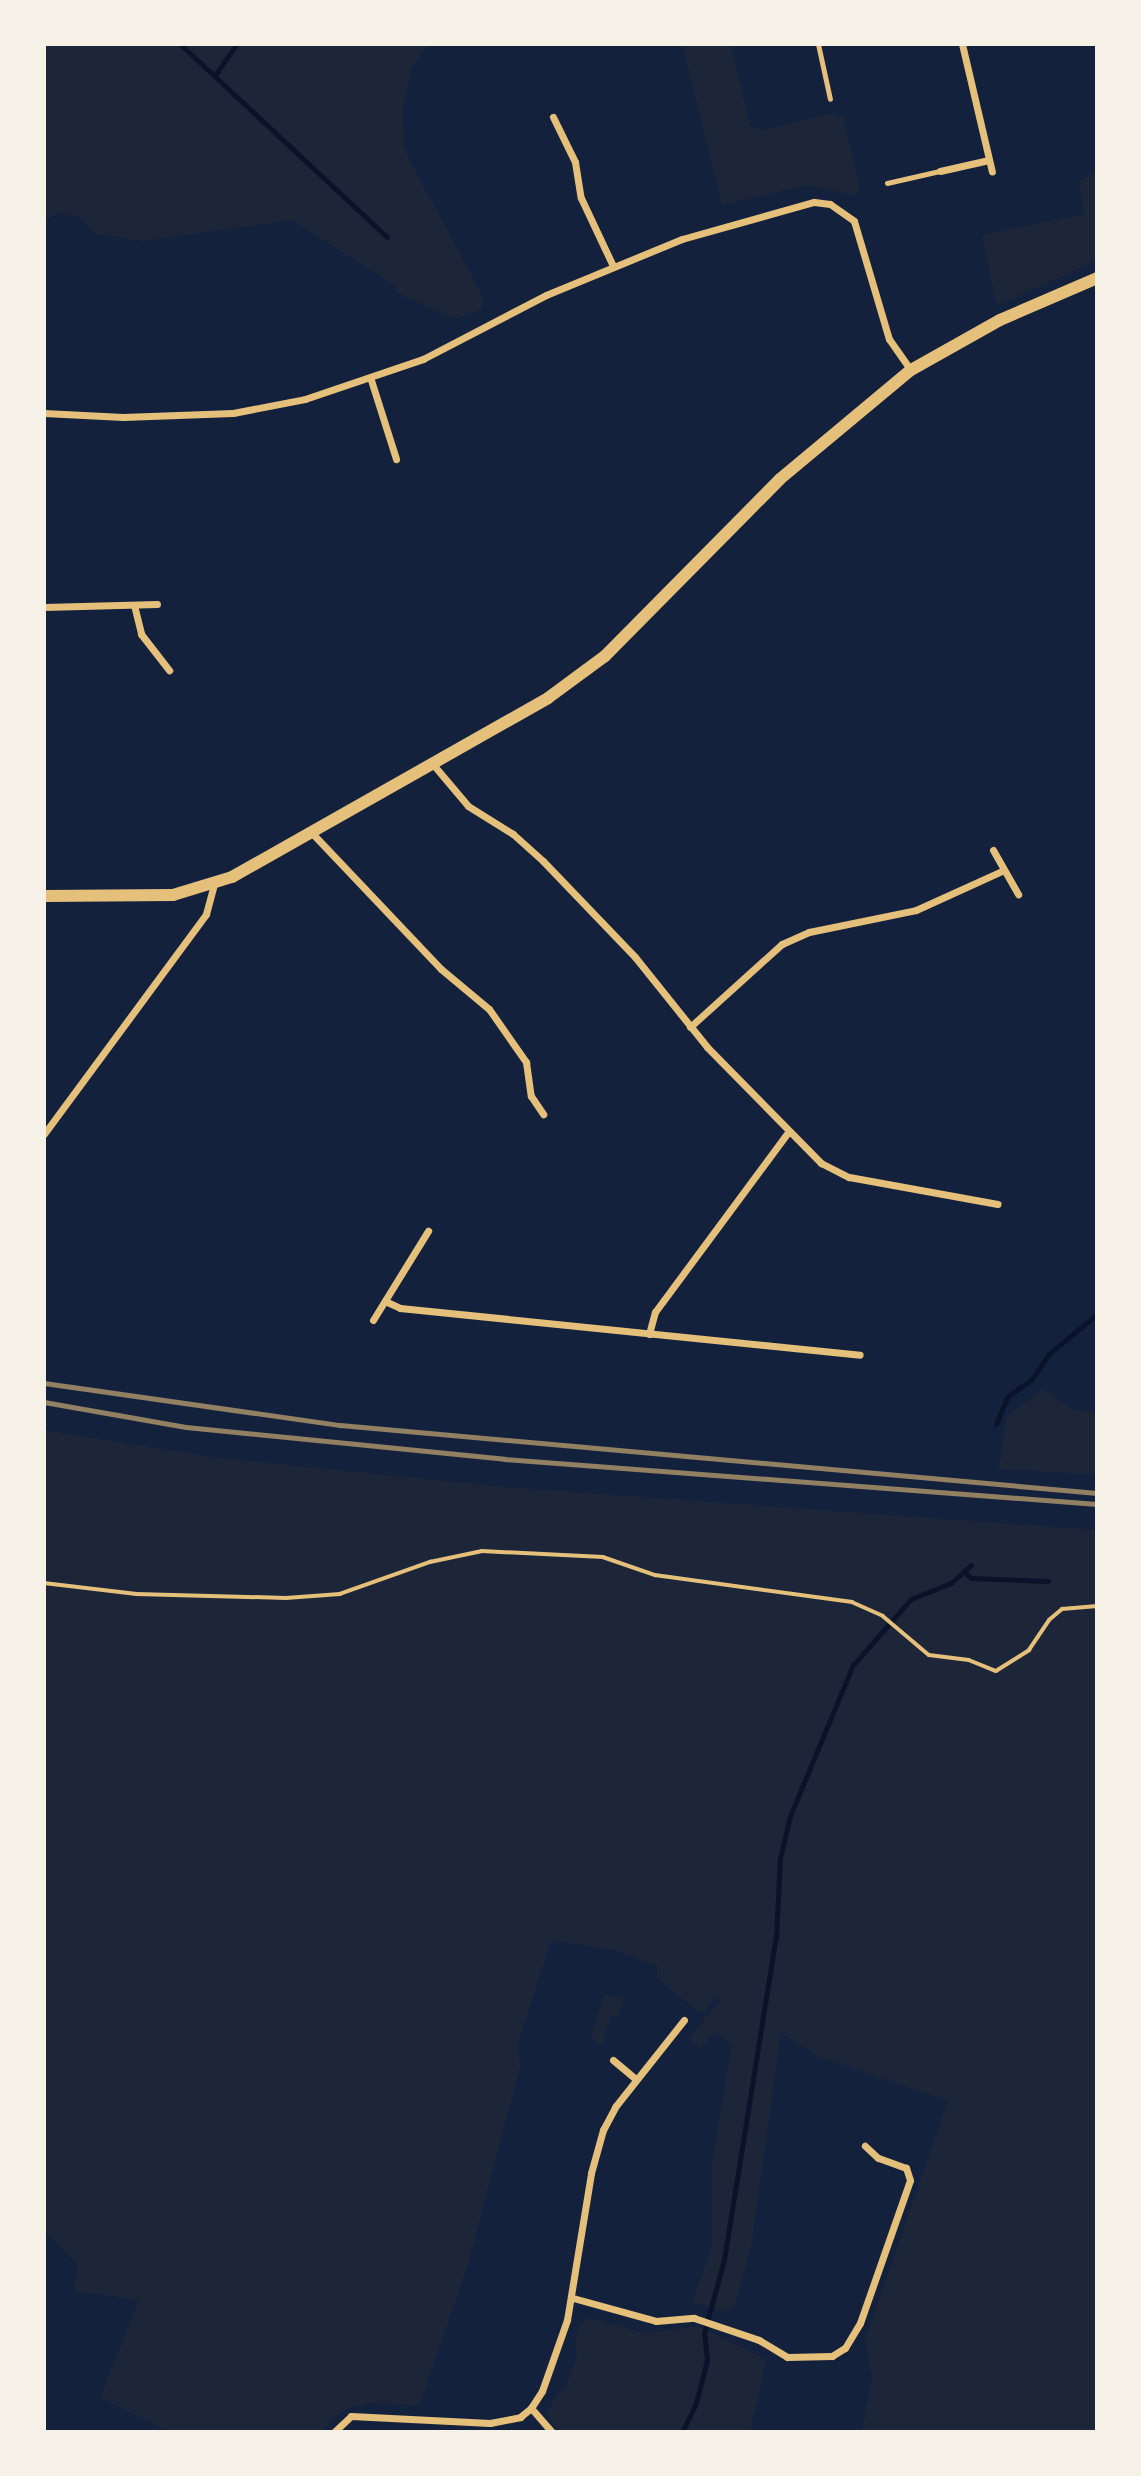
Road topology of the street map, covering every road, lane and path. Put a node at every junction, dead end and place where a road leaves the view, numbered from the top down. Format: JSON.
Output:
{"nodes":[{"id":1,"x":818,"y":44,"type":"edge"},
{"id":2,"x":962,"y":44,"type":"edge"},
{"id":3,"x":830,"y":99,"type":"dead end"},
{"id":4,"x":553,"y":117,"type":"dead end"},
{"id":5,"x":989,"y":160,"type":"junction"},
{"id":6,"x":940,"y":171,"type":"joint"},
{"id":7,"x":992,"y":172,"type":"dead end"},
{"id":8,"x":887,"y":183,"type":"dead end"},
{"id":9,"x":613,"y":266,"type":"junction"},
{"id":10,"x":1097,"y":278,"type":"edge"},
{"id":11,"x":911,"y":370,"type":"junction"},
{"id":12,"x":371,"y":380,"type":"junction"},
{"id":13,"x":44,"y":413,"type":"edge"},
{"id":14,"x":396,"y":459,"type":"dead end"},
{"id":15,"x":157,"y":604,"type":"dead end"},
{"id":16,"x":134,"y":605,"type":"junction"},
{"id":17,"x":44,"y":607,"type":"edge"},
{"id":18,"x":169,"y":670,"type":"dead end"},
{"id":19,"x":430,"y":762,"type":"junction"},
{"id":20,"x":311,"y":832,"type":"junction"},
{"id":21,"x":993,"y":850,"type":"dead end"},
{"id":22,"x":1002,"y":872,"type":"junction"},
{"id":23,"x":214,"y":884,"type":"junction"},
{"id":24,"x":1018,"y":894,"type":"dead end"},
{"id":25,"x":44,"y":896,"type":"edge"},
{"id":26,"x":690,"y":1027,"type":"junction"},
{"id":27,"x":544,"y":1114,"type":"dead end"},
{"id":28,"x":789,"y":1132,"type":"junction"},
{"id":29,"x":44,"y":1134,"type":"edge"},
{"id":30,"x":998,"y":1204,"type":"dead end"},
{"id":31,"x":428,"y":1231,"type":"dead end"},
{"id":32,"x":385,"y":1301,"type":"junction"},
{"id":33,"x":373,"y":1320,"type":"dead end"},
{"id":34,"x":649,"y":1334,"type":"junction"},
{"id":35,"x":860,"y":1355,"type":"dead end"},
{"id":36,"x":44,"y":1583,"type":"edge"},
{"id":37,"x":1097,"y":1606,"type":"edge"},
{"id":38,"x":684,"y":2020,"type":"dead end"},
{"id":39,"x":613,"y":2060,"type":"dead end"},
{"id":40,"x":636,"y":2079,"type":"junction"},
{"id":41,"x":865,"y":2146,"type":"dead end"},
{"id":42,"x":573,"y":2298,"type":"junction"},
{"id":43,"x":531,"y":2408,"type":"junction"},
{"id":44,"x":334,"y":2432,"type":"edge"},
{"id":45,"x":551,"y":2432,"type":"edge"}],
"edges":[{"from":1,"to":3,"type":"lane"},
{"from":2,"to":5,"type":"street"},
{"from":4,"to":9,"type":"street"},
{"from":5,"to":6,"type":"street"},
{"from":5,"to":7,"type":"street"},
{"from":6,"to":8,"type":"lane"},
{"from":9,"to":11,"type":"street"},
{"from":9,"to":12,"type":"street"},
{"from":10,"to":11,"type":"street"},
{"from":11,"to":19,"type":"street"},
{"from":12,"to":13,"type":"street"},
{"from":12,"to":14,"type":"street"},
{"from":15,"to":16,"type":"street"},
{"from":16,"to":17,"type":"street"},
{"from":16,"to":18,"type":"street"},
{"from":19,"to":20,"type":"street"},
{"from":19,"to":26,"type":"street"},
{"from":20,"to":23,"type":"street"},
{"from":20,"to":27,"type":"street"},
{"from":21,"to":22,"type":"street"},
{"from":22,"to":24,"type":"street"},
{"from":22,"to":26,"type":"street"},
{"from":23,"to":25,"type":"street"},
{"from":23,"to":29,"type":"street"},
{"from":26,"to":28,"type":"street"},
{"from":28,"to":30,"type":"street"},
{"from":28,"to":34,"type":"street"},
{"from":31,"to":32,"type":"street"},
{"from":32,"to":33,"type":"street"},
{"from":32,"to":34,"type":"street"},
{"from":34,"to":35,"type":"street"},
{"from":36,"to":37,"type":"path"},
{"from":38,"to":40,"type":"street"},
{"from":39,"to":40,"type":"street"},
{"from":40,"to":42,"type":"street"},
{"from":41,"to":42,"type":"street"},
{"from":42,"to":43,"type":"street"},
{"from":43,"to":44,"type":"street"},
{"from":43,"to":45,"type":"street"}]}
